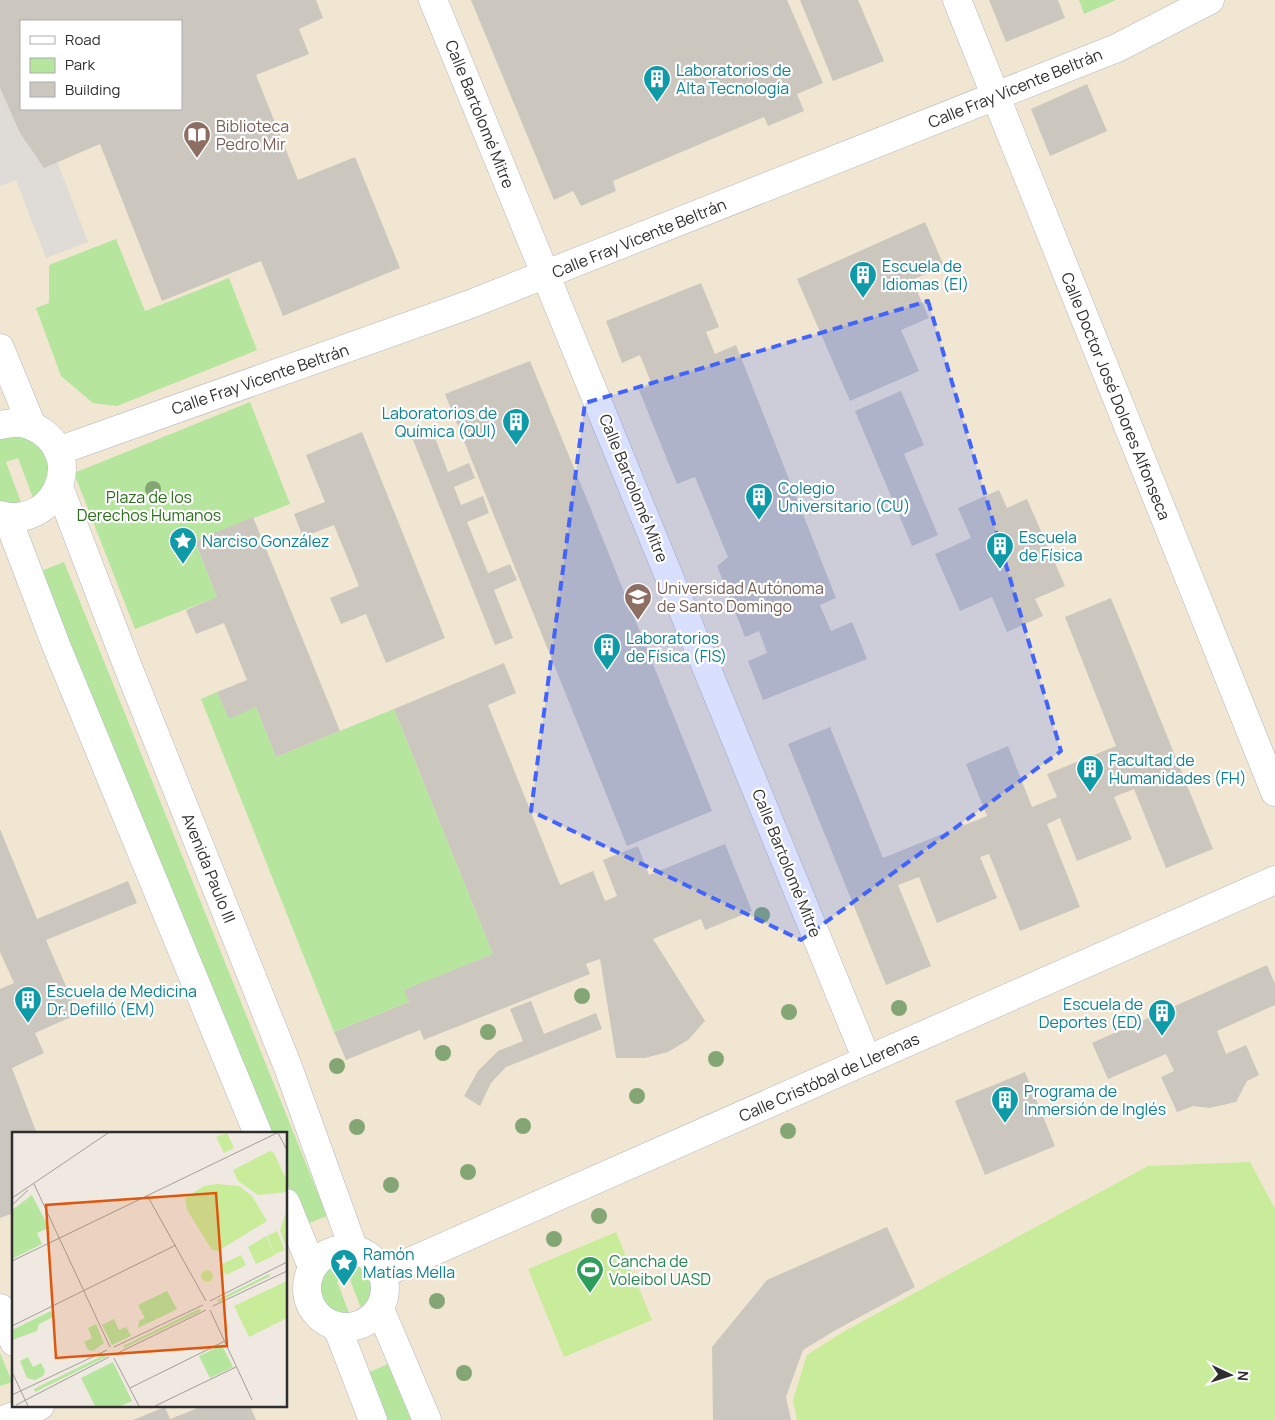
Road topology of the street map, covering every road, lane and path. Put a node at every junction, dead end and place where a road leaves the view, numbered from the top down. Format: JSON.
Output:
{"nodes":[{"id":1,"x":433,"y":0,"type":"edge"},
{"id":2,"x":957,"y":0,"type":"edge"},
{"id":3,"x":1210,"y":0,"type":"edge"},
{"id":4,"x":996,"y":96,"type":"junction"},
{"id":5,"x":546,"y":275,"type":"junction"},
{"id":6,"x":0,"y":348,"type":"edge"},
{"id":7,"x":0,"y":425,"type":"edge"},
{"id":8,"x":32,"y":426,"type":"junction"},
{"id":9,"x":58,"y":451,"type":"junction"},
{"id":10,"x":59,"y":487,"type":"junction"},
{"id":11,"x":4,"y":516,"type":"edge"},
{"id":12,"x":1275,"y":792,"type":"edge"},
{"id":13,"x":1275,"y":880,"type":"edge"},
{"id":14,"x":867,"y":1060,"type":"junction"},
{"id":15,"x":257,"y":1132,"type":"edge"},
{"id":16,"x":288,"y":1208,"type":"edge"},
{"id":17,"x":354,"y":1250,"type":"junction"},
{"id":18,"x":312,"y":1267,"type":"junction"},
{"id":19,"x":382,"y":1274,"type":"junction"},
{"id":20,"x":297,"y":1306,"type":"edge"},
{"id":21,"x":0,"y":1308,"type":"edge"},
{"id":22,"x":380,"y":1309,"type":"junction"},
{"id":23,"x":337,"y":1327,"type":"junction"},
{"id":24,"x":12,"y":1337,"type":"edge"},
{"id":25,"x":35,"y":1408,"type":"edge"},
{"id":26,"x":3,"y":1420,"type":"edge"},
{"id":27,"x":373,"y":1420,"type":"edge"},
{"id":28,"x":427,"y":1420,"type":"edge"}],
"edges":[{"from":1,"to":5,"type":"street","name":"Calle Bartolomé Mitre"},
{"from":2,"to":4,"type":"street","name":"Calle Doctor José Dolores Alfonseca"},
{"from":3,"to":4,"type":"street","name":"Calle Fray Vicente Beltrán"},
{"from":4,"to":5,"type":"street","name":"Calle Fray Vicente Beltrán"},
{"from":4,"to":12,"type":"street","name":"Calle Doctor José Dolores Alfonseca"},
{"from":5,"to":9,"type":"street","name":"Calle Fray Vicente Beltrán"},
{"from":5,"to":14,"type":"street","name":"Calle Bartolomé Mitre"},
{"from":6,"to":8,"type":"street"},
{"from":7,"to":8,"type":"street"},
{"from":8,"to":9,"type":"street"},
{"from":9,"to":10,"type":"street"},
{"from":10,"to":11,"type":"street"},
{"from":10,"to":17,"type":"street","name":"Avenida Paulo III"},
{"from":11,"to":15,"type":"street"},
{"from":13,"to":14,"type":"street","name":"Calle Cristóbal de Llerenas"},
{"from":14,"to":19,"type":"street","name":"Calle Cristóbal de Llerenas"},
{"from":16,"to":18,"type":"street"},
{"from":17,"to":18,"type":"street"},
{"from":17,"to":19,"type":"street"},
{"from":18,"to":20,"type":"street"},
{"from":19,"to":22,"type":"street"},
{"from":20,"to":23,"type":"street"},
{"from":21,"to":24,"type":"street"},
{"from":22,"to":23,"type":"street"},
{"from":22,"to":28,"type":"street"},
{"from":23,"to":27,"type":"street"},
{"from":25,"to":26,"type":"street"}]}
